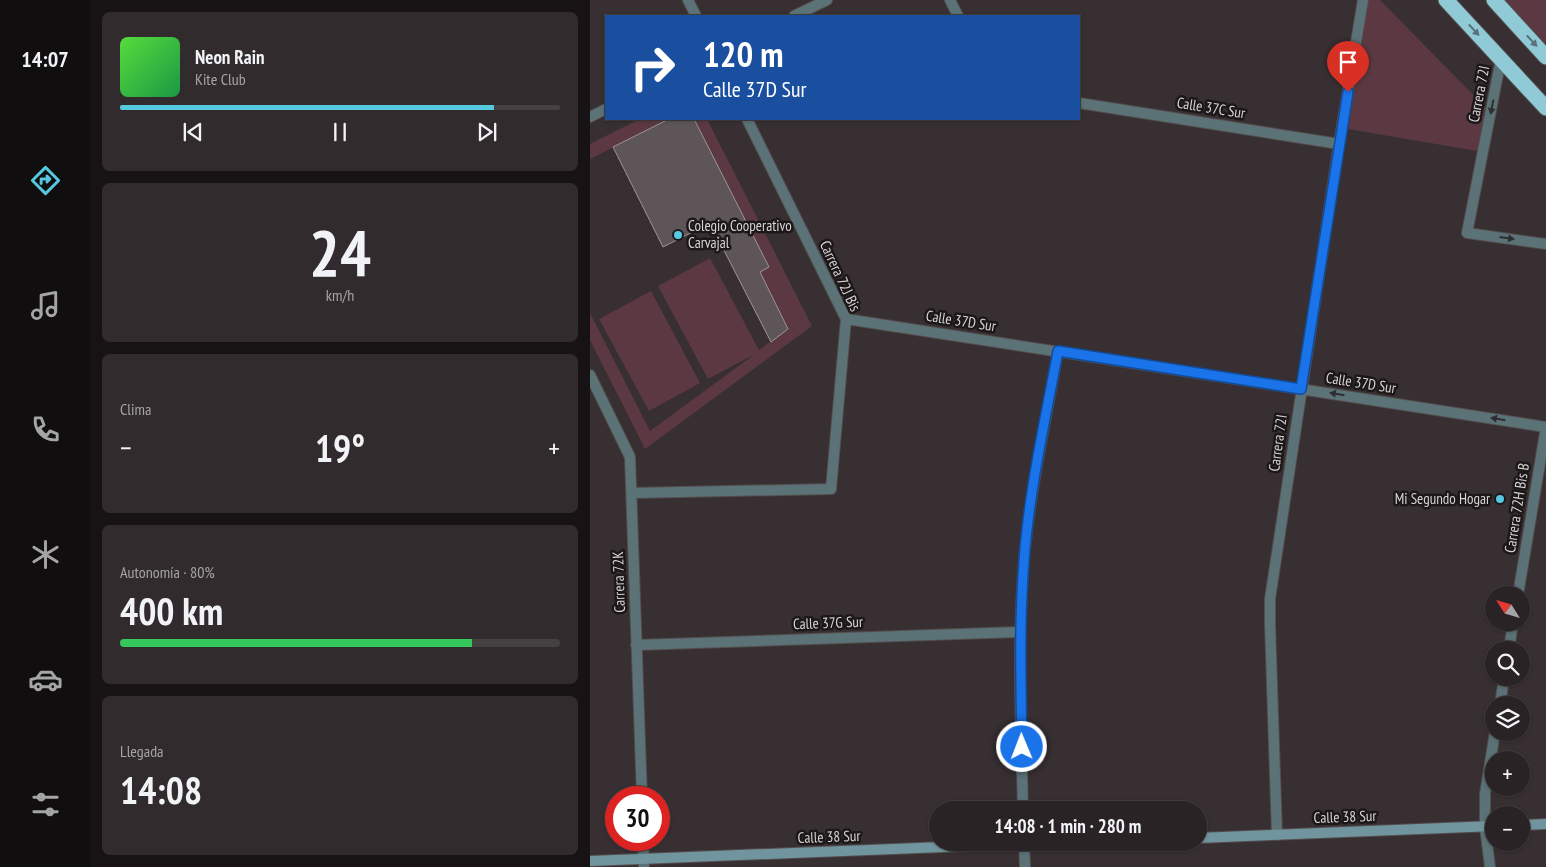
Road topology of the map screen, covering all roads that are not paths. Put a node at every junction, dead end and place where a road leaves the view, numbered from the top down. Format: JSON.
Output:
{"nodes":[{"id":1,"x":688,"y":0,"type":"edge"},
{"id":2,"x":827,"y":0,"type":"edge"},
{"id":3,"x":950,"y":0,"type":"edge"},
{"id":4,"x":1363,"y":0,"type":"edge"},
{"id":5,"x":1446,"y":0,"type":"edge"},
{"id":6,"x":1494,"y":0,"type":"edge"},
{"id":7,"x":696,"y":15,"type":"edge"},
{"id":8,"x":796,"y":15,"type":"edge"},
{"id":9,"x":958,"y":15,"type":"edge"},
{"id":10,"x":1546,"y":57,"type":"edge"},
{"id":11,"x":1501,"y":59,"type":"junction"},
{"id":12,"x":1080,"y":103,"type":"edge"},
{"id":13,"x":1546,"y":108,"type":"edge"},
{"id":14,"x":605,"y":110,"type":"edge"},
{"id":15,"x":590,"y":117,"type":"edge"},
{"id":16,"x":747,"y":120,"type":"edge"},
{"id":17,"x":1339,"y":144,"type":"junction"},
{"id":18,"x":1546,"y":244,"type":"edge"},
{"id":19,"x":846,"y":319,"type":"junction"},
{"id":20,"x":1058,"y":351,"type":"junction"},
{"id":21,"x":590,"y":375,"type":"edge"},
{"id":22,"x":1301,"y":389,"type":"junction"},
{"id":23,"x":1546,"y":427,"type":"edge"},
{"id":24,"x":632,"y":493,"type":"junction"},
{"id":25,"x":1520,"y":586,"type":"edge"},
{"id":26,"x":1020,"y":632,"type":"junction"},
{"id":27,"x":636,"y":645,"type":"junction"},
{"id":28,"x":1494,"y":741,"type":"edge"},
{"id":29,"x":642,"y":786,"type":"edge"},
{"id":30,"x":1023,"y":801,"type":"edge"},
{"id":31,"x":1486,"y":806,"type":"edge"},
{"id":32,"x":1546,"y":824,"type":"edge"},
{"id":33,"x":1530,"y":825,"type":"edge"},
{"id":34,"x":1485,"y":826,"type":"edge"},
{"id":35,"x":1277,"y":835,"type":"junction"},
{"id":36,"x":1207,"y":838,"type":"edge"},
{"id":37,"x":929,"y":848,"type":"edge"},
{"id":38,"x":1024,"y":851,"type":"edge"},
{"id":39,"x":1490,"y":851,"type":"edge"},
{"id":40,"x":590,"y":861,"type":"edge"},
{"id":41,"x":644,"y":863,"type":"edge"},
{"id":42,"x":1025,"y":867,"type":"edge"},
{"id":43,"x":1490,"y":867,"type":"edge"}],
"edges":[{"from":1,"to":7,"type":"street"},
{"from":2,"to":8,"type":"street"},
{"from":3,"to":9,"type":"street"},
{"from":4,"to":17,"type":"street","name":"Carrera 72I"},
{"from":5,"to":11,"type":"highway","one_way":true},
{"from":6,"to":10,"type":"highway","one_way":true},
{"from":11,"to":13,"type":"highway"},
{"from":11,"to":18,"type":"street","name":"Carrera 72I","one_way":true},
{"from":12,"to":17,"type":"street","name":"Calle 37C Sur"},
{"from":14,"to":15,"type":"street"},
{"from":16,"to":19,"type":"street","name":"Carrera 72J Bis"},
{"from":17,"to":22,"type":"street","name":"Carrera 72I"},
{"from":19,"to":20,"type":"street","name":"Calle 37D Sur"},
{"from":19,"to":24,"type":"street","name":"Carrera 72J Bis"},
{"from":20,"to":22,"type":"street","name":"Calle 37D Sur"},
{"from":20,"to":26,"type":"street"},
{"from":21,"to":24,"type":"street","name":"Carrera 72K"},
{"from":23,"to":22,"type":"street","name":"Calle 37D Sur","one_way":true},
{"from":22,"to":35,"type":"street","name":"Carrera 72I"},
{"from":23,"to":25,"type":"street","name":"Carrera 72H Bis B"},
{"from":24,"to":27,"type":"street","name":"Carrera 72K"},
{"from":26,"to":27,"type":"street","name":"Calle 37G Sur"},
{"from":26,"to":30,"type":"street"},
{"from":27,"to":29,"type":"street","name":"Carrera 72K"},
{"from":28,"to":31,"type":"street"},
{"from":32,"to":33,"type":"street"},
{"from":34,"to":35,"type":"street","name":"Calle 38 Sur"},
{"from":35,"to":36,"type":"street","name":"Calle 38 Sur"},
{"from":37,"to":41,"type":"street","name":"Calle 38 Sur"},
{"from":38,"to":42,"type":"street"},
{"from":39,"to":43,"type":"street"},
{"from":40,"to":41,"type":"street","name":"Calle 38 Sur"}]}
